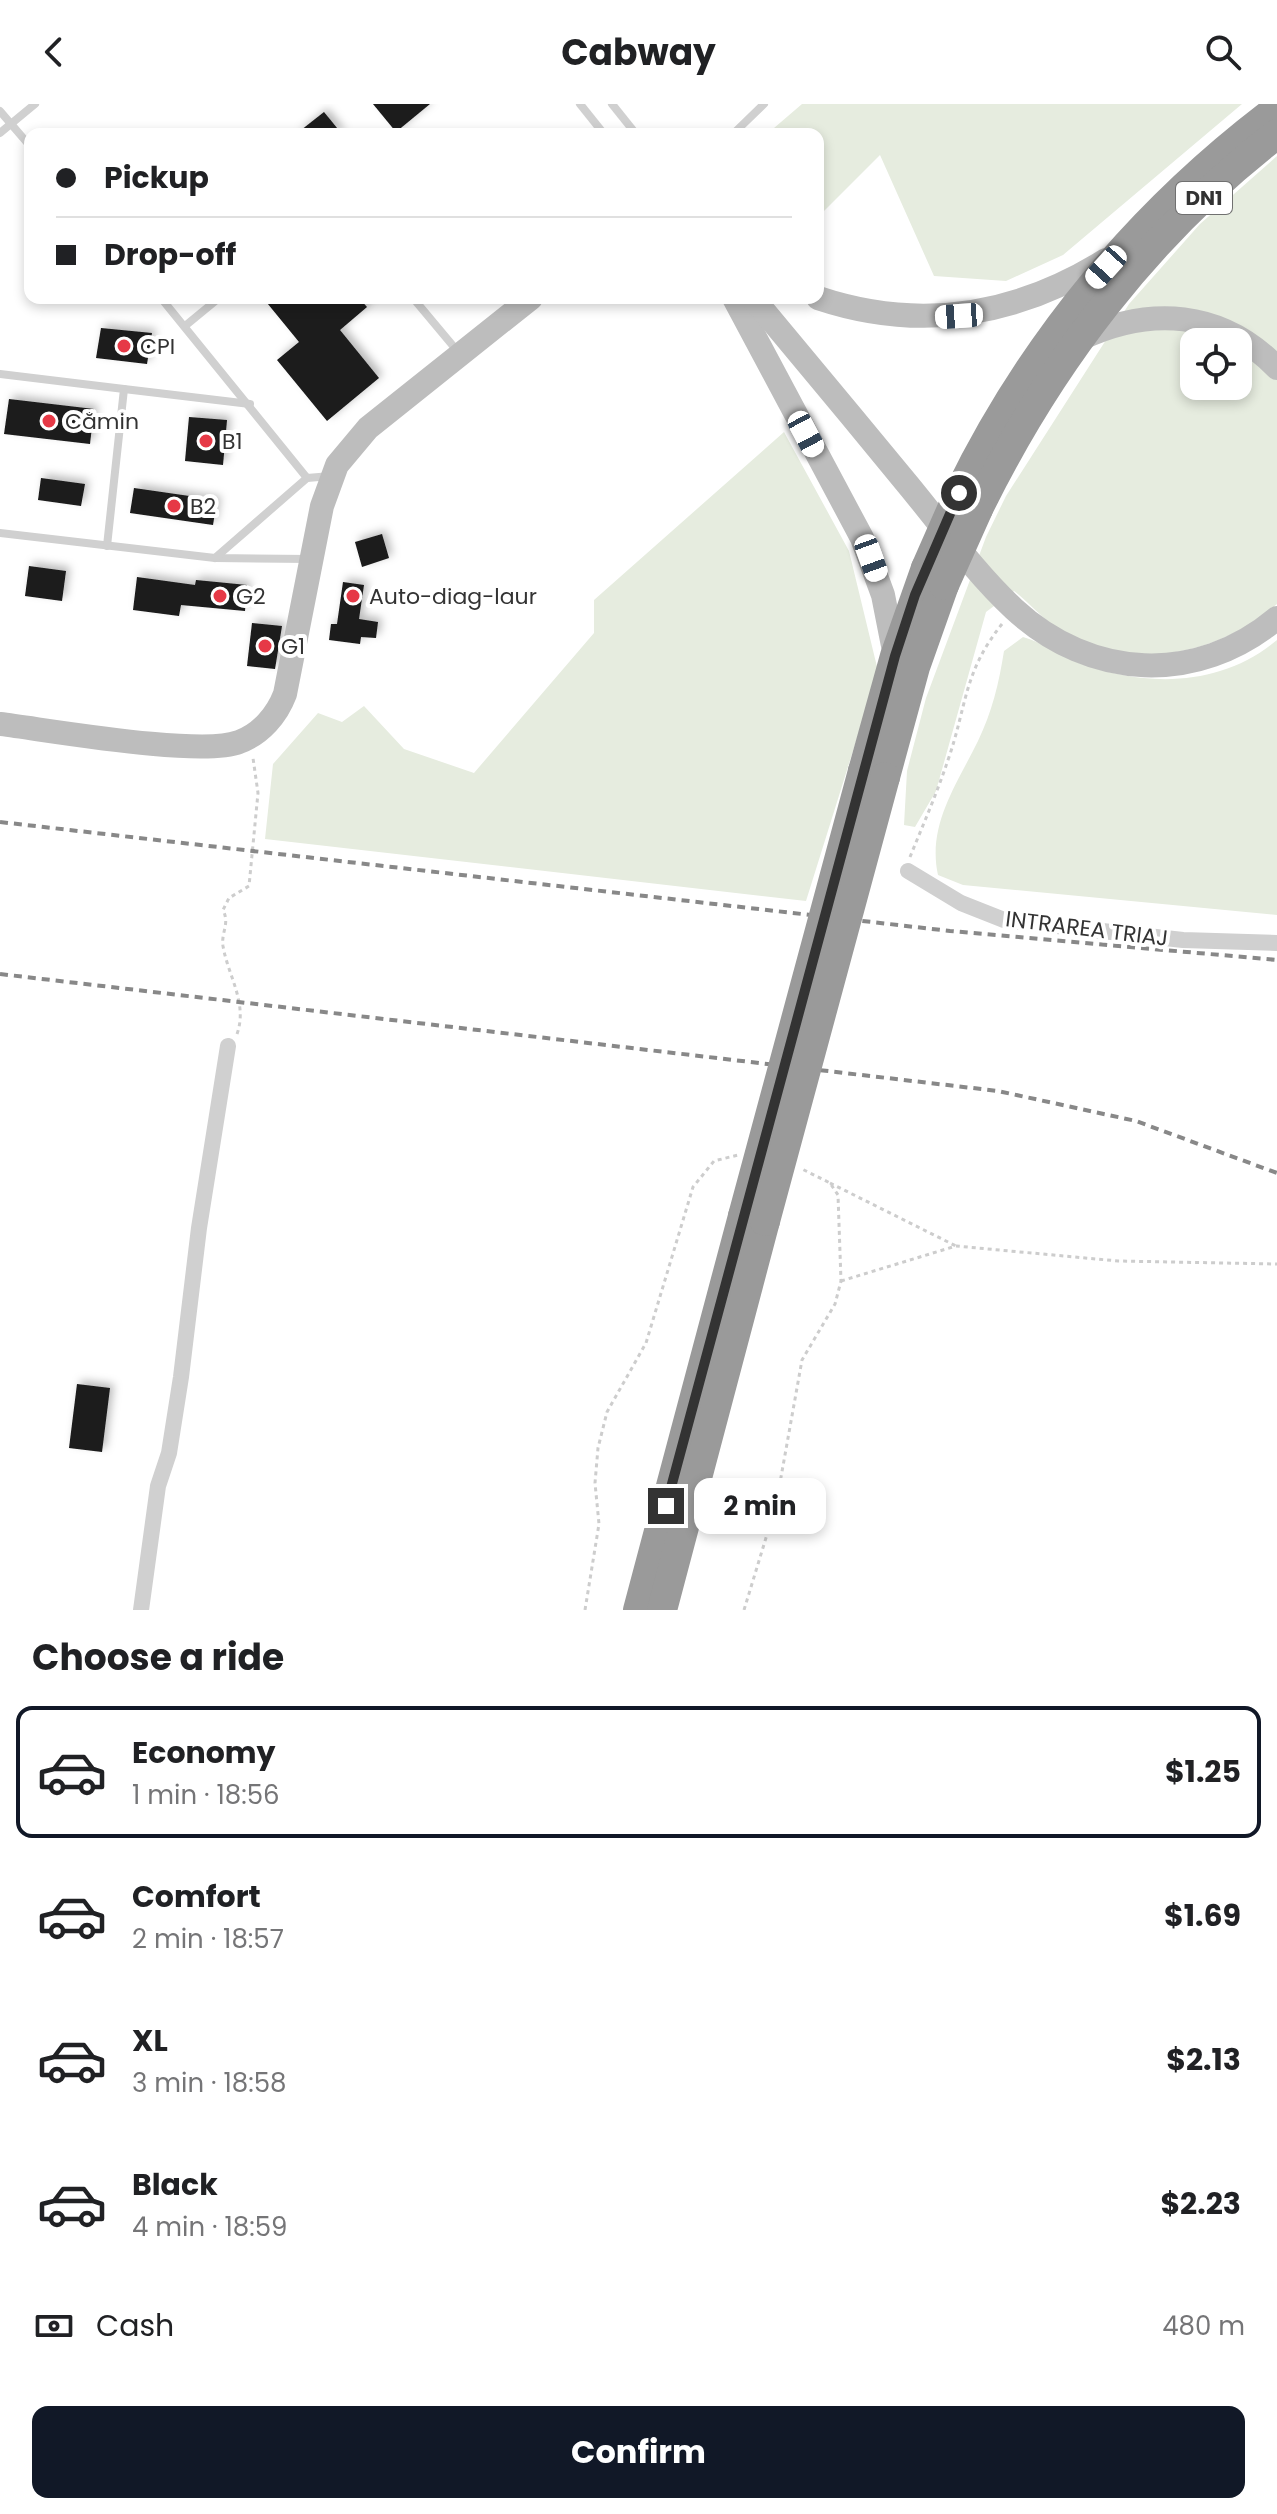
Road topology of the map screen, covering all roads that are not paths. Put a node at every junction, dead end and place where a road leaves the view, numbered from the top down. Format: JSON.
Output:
{"nodes":[{"id":1,"x":35,"y":104,"type":"edge"},
{"id":2,"x":580,"y":104,"type":"edge"},
{"id":3,"x":612,"y":104,"type":"edge"},
{"id":4,"x":764,"y":104,"type":"edge"},
{"id":5,"x":1277,"y":109,"type":"edge"},
{"id":6,"x":0,"y":111,"type":"edge"},
{"id":7,"x":11,"y":124,"type":"junction"},
{"id":8,"x":599,"y":128,"type":"edge"},
{"id":9,"x":631,"y":128,"type":"edge"},
{"id":10,"x":739,"y":128,"type":"edge"},
{"id":11,"x":0,"y":133,"type":"edge"},
{"id":12,"x":1277,"y":134,"type":"edge"},
{"id":13,"x":24,"y":139,"type":"edge"},
{"id":14,"x":1128,"y":260,"type":"junction"},
{"id":15,"x":824,"y":300,"type":"edge"},
{"id":16,"x":166,"y":304,"type":"edge"},
{"id":17,"x":212,"y":304,"type":"edge"},
{"id":18,"x":418,"y":304,"type":"edge"},
{"id":19,"x":523,"y":304,"type":"edge"},
{"id":20,"x":737,"y":304,"type":"edge"},
{"id":21,"x":758,"y":304,"type":"edge"},
{"id":22,"x":185,"y":326,"type":"junction"},
{"id":23,"x":1078,"y":340,"type":"junction"},
{"id":24,"x":460,"y":354,"type":"junction"},
{"id":25,"x":1277,"y":368,"type":"edge"},
{"id":26,"x":0,"y":374,"type":"edge"},
{"id":27,"x":124,"y":389,"type":"junction"},
{"id":28,"x":250,"y":404,"type":"junction"},
{"id":29,"x":319,"y":477,"type":"junction"},
{"id":30,"x":968,"y":501,"type":"junction"},
{"id":31,"x":0,"y":533,"type":"edge"},
{"id":32,"x":107,"y":546,"type":"junction"},
{"id":33,"x":215,"y":558,"type":"junction"},
{"id":34,"x":311,"y":559,"type":"junction"},
{"id":35,"x":935,"y":576,"type":"junction"},
{"id":36,"x":1277,"y":618,"type":"edge"},
{"id":37,"x":895,"y":656,"type":"junction"},
{"id":38,"x":0,"y":724,"type":"edge"},
{"id":39,"x":874,"y":774,"type":"junction"},
{"id":40,"x":908,"y":871,"type":"road end"},
{"id":41,"x":1277,"y":943,"type":"edge"},
{"id":42,"x":228,"y":1046,"type":"road end"},
{"id":43,"x":754,"y":1219,"type":"junction"},
{"id":44,"x":141,"y":1610,"type":"edge"},
{"id":45,"x":638,"y":1610,"type":"edge"},
{"id":46,"x":662,"y":1610,"type":"edge"}],
"edges":[{"from":1,"to":7,"type":"lane"},
{"from":2,"to":8,"type":"lane"},
{"from":3,"to":9,"type":"lane"},
{"from":4,"to":10,"type":"lane"},
{"from":5,"to":14,"type":"highway","number":"DN1"},
{"from":6,"to":7,"type":"lane"},
{"from":7,"to":11,"type":"lane"},
{"from":7,"to":13,"type":"lane"},
{"from":12,"to":14,"type":"highway","number":"DN1"},
{"from":14,"to":15,"type":"main road"},
{"from":14,"to":23,"type":"highway","number":"DN1"},
{"from":14,"to":30,"type":"highway","number":"DN1"},
{"from":16,"to":22,"type":"lane"},
{"from":17,"to":22,"type":"lane"},
{"from":18,"to":24,"type":"lane"},
{"from":19,"to":24,"type":"main road"},
{"from":20,"to":37,"type":"main road"},
{"from":21,"to":36,"type":"main road"},
{"from":22,"to":28,"type":"lane"},
{"from":23,"to":25,"type":"main road"},
{"from":23,"to":30,"type":"highway","number":"DN1"},
{"from":24,"to":29,"type":"main road"},
{"from":26,"to":27,"type":"lane"},
{"from":27,"to":28,"type":"lane"},
{"from":27,"to":32,"type":"lane"},
{"from":28,"to":29,"type":"lane"},
{"from":29,"to":33,"type":"lane"},
{"from":29,"to":34,"type":"main road"},
{"from":30,"to":35,"type":"highway","number":"DN1","bridge":true},
{"from":31,"to":32,"type":"lane"},
{"from":32,"to":33,"type":"lane"},
{"from":33,"to":34,"type":"lane"},
{"from":34,"to":38,"type":"main road"},
{"from":35,"to":37,"type":"highway","number":"DN1"},
{"from":35,"to":39,"type":"highway","number":"DN1"},
{"from":37,"to":39,"type":"highway","number":"DN1"},
{"from":39,"to":43,"type":"highway","number":"DN1","bridge":true},
{"from":40,"to":41,"type":"street","name":"INTRAREA TRIAJ"},
{"from":42,"to":44,"type":"street"},
{"from":43,"to":45,"type":"highway","number":"DN1"},
{"from":43,"to":46,"type":"highway","number":"DN1"}]}
